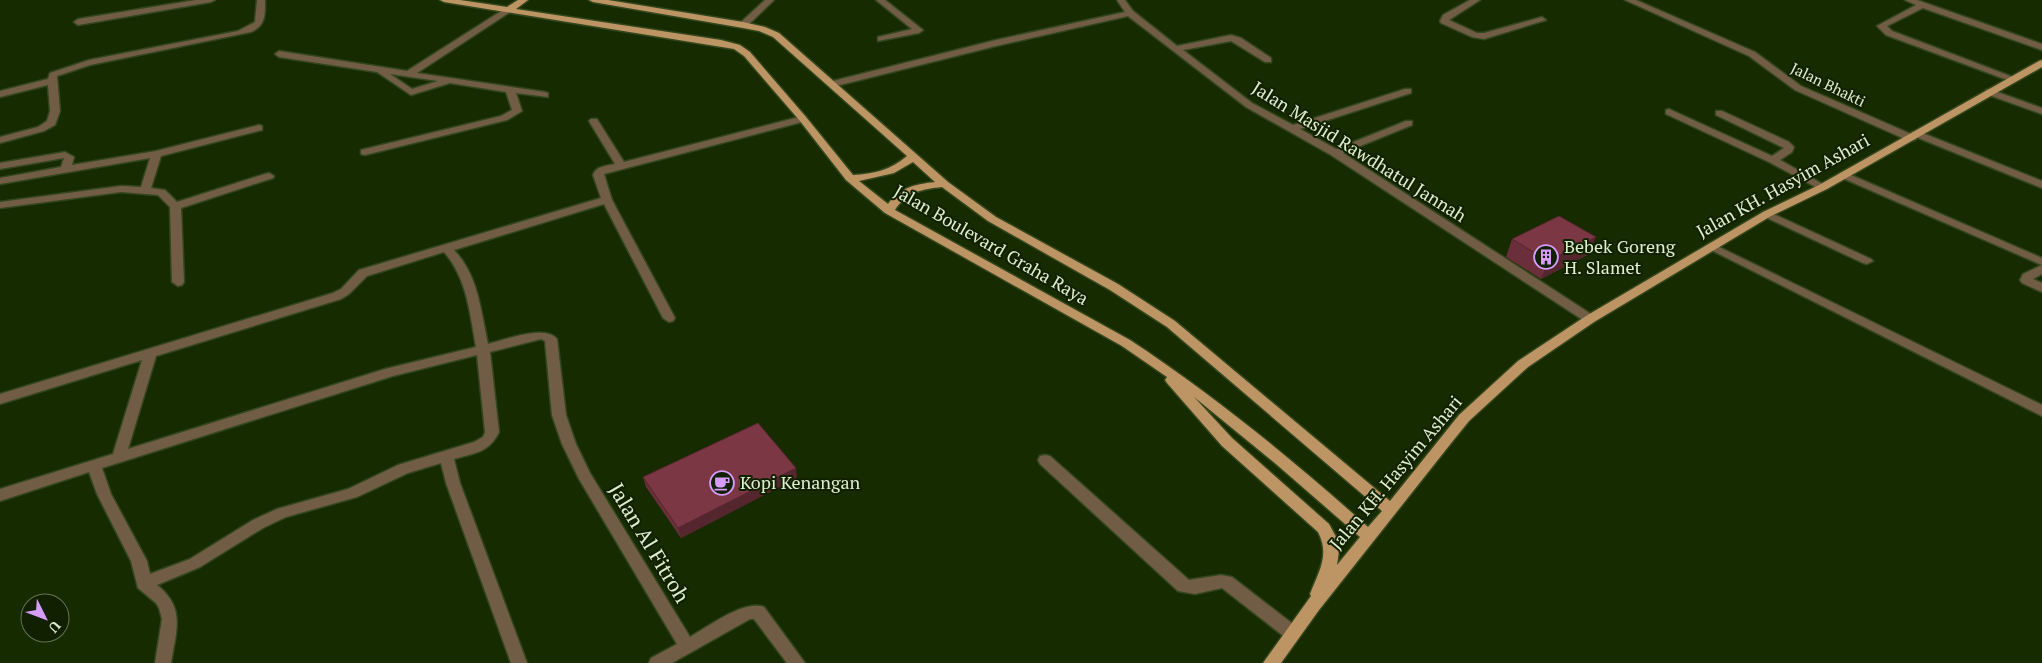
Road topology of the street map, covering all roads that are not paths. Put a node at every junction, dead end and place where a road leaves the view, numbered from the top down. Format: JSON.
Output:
{"nodes":[{"id":1,"x":211,"y":0,"type":"edge"},
{"id":2,"x":261,"y":0,"type":"edge"},
{"id":3,"x":444,"y":0,"type":"edge"},
{"id":4,"x":524,"y":0,"type":"edge"},
{"id":5,"x":593,"y":0,"type":"edge"},
{"id":6,"x":770,"y":0,"type":"edge"},
{"id":7,"x":880,"y":0,"type":"edge"},
{"id":8,"x":1121,"y":0,"type":"edge"},
{"id":9,"x":1476,"y":0,"type":"edge"},
{"id":10,"x":1629,"y":0,"type":"edge"},
{"id":11,"x":1909,"y":0,"type":"edge"},
{"id":12,"x":1922,"y":5,"type":"junction"},
{"id":13,"x":509,"y":10,"type":"junction"},
{"id":14,"x":1130,"y":13,"type":"junction"},
{"id":15,"x":1542,"y":20,"type":"dead end"},
{"id":16,"x":78,"y":22,"type":"dead end"},
{"id":17,"x":743,"y":25,"type":"junction"},
{"id":18,"x":881,"y":39,"type":"dead end"},
{"id":19,"x":2042,"y":47,"type":"edge"},
{"id":20,"x":1175,"y":49,"type":"junction"},
{"id":21,"x":279,"y":54,"type":"dead end"},
{"id":22,"x":1268,"y":60,"type":"dead end"},
{"id":23,"x":2040,"y":66,"type":"edge"},
{"id":24,"x":377,"y":69,"type":"junction"},
{"id":25,"x":409,"y":74,"type":"junction"},
{"id":26,"x":2013,"y":79,"type":"junction"},
{"id":27,"x":451,"y":80,"type":"junction"},
{"id":28,"x":52,"y":81,"type":"junction"},
{"id":29,"x":832,"y":84,"type":"junction"},
{"id":30,"x":510,"y":89,"type":"junction"},
{"id":31,"x":1408,"y":91,"type":"dead end"},
{"id":32,"x":1989,"y":92,"type":"junction"},
{"id":33,"x":0,"y":94,"type":"edge"},
{"id":34,"x":545,"y":95,"type":"dead end"},
{"id":35,"x":2042,"y":111,"type":"edge"},
{"id":36,"x":1669,"y":112,"type":"dead end"},
{"id":37,"x":1719,"y":113,"type":"dead end"},
{"id":38,"x":803,"y":119,"type":"junction"},
{"id":39,"x":594,"y":121,"type":"dead end"},
{"id":40,"x":1409,"y":123,"type":"dead end"},
{"id":41,"x":259,"y":128,"type":"dead end"},
{"id":42,"x":1291,"y":129,"type":"junction"},
{"id":43,"x":1913,"y":136,"type":"junction"},
{"id":44,"x":0,"y":140,"type":"edge"},
{"id":45,"x":365,"y":152,"type":"dead end"},
{"id":46,"x":1335,"y":153,"type":"junction"},
{"id":47,"x":156,"y":154,"type":"junction"},
{"id":48,"x":912,"y":157,"type":"junction"},
{"id":49,"x":1773,"y":160,"type":"junction"},
{"id":50,"x":0,"y":166,"type":"edge"},
{"id":51,"x":621,"y":166,"type":"junction"},
{"id":52,"x":66,"y":168,"type":"junction"},
{"id":53,"x":1844,"y":175,"type":"junction"},
{"id":54,"x":269,"y":176,"type":"dead end"},
{"id":55,"x":850,"y":178,"type":"junction"},
{"id":56,"x":0,"y":181,"type":"edge"},
{"id":57,"x":944,"y":184,"type":"junction"},
{"id":58,"x":2042,"y":185,"type":"edge"},
{"id":59,"x":1823,"y":188,"type":"junction"},
{"id":60,"x":146,"y":190,"type":"junction"},
{"id":61,"x":607,"y":200,"type":"junction"},
{"id":62,"x":0,"y":205,"type":"edge"},
{"id":63,"x":175,"y":206,"type":"junction"},
{"id":64,"x":889,"y":211,"type":"junction"},
{"id":65,"x":1767,"y":214,"type":"junction"},
{"id":66,"x":1713,"y":247,"type":"junction"},
{"id":67,"x":446,"y":248,"type":"junction"},
{"id":68,"x":1867,"y":260,"type":"dead end"},
{"id":69,"x":2042,"y":262,"type":"edge"},
{"id":70,"x":2042,"y":269,"type":"edge"},
{"id":71,"x":178,"y":282,"type":"dead end"},
{"id":72,"x":2042,"y":288,"type":"edge"},
{"id":73,"x":669,"y":318,"type":"dead end"},
{"id":74,"x":1590,"y":319,"type":"junction"},
{"id":75,"x":483,"y":349,"type":"junction"},
{"id":76,"x":150,"y":354,"type":"junction"},
{"id":77,"x":1160,"y":365,"type":"junction"},
{"id":78,"x":0,"y":399,"type":"edge"},
{"id":79,"x":2042,"y":411,"type":"edge"},
{"id":80,"x":446,"y":456,"type":"junction"},
{"id":81,"x":119,"y":457,"type":"junction"},
{"id":82,"x":1045,"y":460,"type":"dead end"},
{"id":83,"x":94,"y":465,"type":"junction"},
{"id":84,"x":0,"y":495,"type":"edge"},
{"id":85,"x":1391,"y":510,"type":"junction"},
{"id":86,"x":1369,"y":537,"type":"junction"},
{"id":87,"x":144,"y":583,"type":"junction"},
{"id":88,"x":1313,"y":605,"type":"junction"},
{"id":89,"x":1292,"y":633,"type":"junction"},
{"id":90,"x":687,"y":647,"type":"junction"},
{"id":91,"x":163,"y":663,"type":"edge"},
{"id":92,"x":519,"y":663,"type":"edge"},
{"id":93,"x":657,"y":663,"type":"edge"},
{"id":94,"x":797,"y":663,"type":"edge"},
{"id":95,"x":1271,"y":663,"type":"edge"}],
"edges":[{"from":1,"to":16,"type":"street"},
{"from":2,"to":28,"type":"street"},
{"from":3,"to":13,"type":"main road","name":"Jalan Boulevard Graha Raya"},
{"from":4,"to":13,"type":"main road"},
{"from":5,"to":17,"type":"main road","name":"Jalan Boulevard Graha Raya"},
{"from":6,"to":17,"type":"street"},
{"from":7,"to":18,"type":"street"},
{"from":8,"to":14,"type":"street","name":"Jalan Masjid Rawdhatul Jannah"},
{"from":9,"to":15,"type":"street"},
{"from":10,"to":43,"type":"street","name":"Jalan Bhakti"},
{"from":11,"to":12,"type":"street"},
{"from":12,"to":19,"type":"street"},
{"from":12,"to":26,"type":"street"},
{"from":13,"to":25,"type":"street"},
{"from":13,"to":38,"type":"main road","name":"Jalan Boulevard Graha Raya"},
{"from":14,"to":20,"type":"street","name":"Jalan Masjid Rawdhatul Jannah"},
{"from":14,"to":29,"type":"street"},
{"from":17,"to":29,"type":"main road","name":"Jalan Boulevard Graha Raya"},
{"from":20,"to":22,"type":"street"},
{"from":20,"to":42,"type":"street","name":"Jalan Masjid Rawdhatul Jannah"},
{"from":21,"to":24,"type":"street"},
{"from":23,"to":26,"type":"main road","name":"Jalan KH. Hasyim Ashari"},
{"from":24,"to":25,"type":"street"},
{"from":24,"to":27,"type":"street"},
{"from":25,"to":27,"type":"street"},
{"from":26,"to":32,"type":"main road","name":"Jalan KH. Hasyim Ashari"},
{"from":27,"to":30,"type":"street"},
{"from":28,"to":33,"type":"street"},
{"from":28,"to":44,"type":"street"},
{"from":29,"to":48,"type":"main road","name":"Jalan Boulevard Graha Raya"},
{"from":30,"to":34,"type":"street"},
{"from":30,"to":45,"type":"street"},
{"from":31,"to":42,"type":"street"},
{"from":32,"to":35,"type":"street"},
{"from":32,"to":43,"type":"main road","name":"Jalan KH. Hasyim Ashari"},
{"from":36,"to":49,"type":"street"},
{"from":37,"to":49,"type":"street"},
{"from":38,"to":51,"type":"street"},
{"from":38,"to":55,"type":"main road","name":"Jalan Boulevard Graha Raya"},
{"from":39,"to":51,"type":"street"},
{"from":40,"to":46,"type":"street"},
{"from":41,"to":47,"type":"street"},
{"from":42,"to":46,"type":"street","name":"Jalan Masjid Rawdhatul Jannah"},
{"from":43,"to":53,"type":"main road","name":"Jalan KH. Hasyim Ashari"},
{"from":43,"to":58,"type":"street","name":"Jalan Bhakti"},
{"from":46,"to":74,"type":"street","name":"Jalan Masjid Rawdhatul Jannah"},
{"from":47,"to":52,"type":"street"},
{"from":47,"to":60,"type":"street"},
{"from":48,"to":55,"type":"main road"},
{"from":48,"to":57,"type":"main road","name":"Jalan Boulevard Graha Raya"},
{"from":49,"to":59,"type":"street"},
{"from":50,"to":52,"type":"street"},
{"from":51,"to":61,"type":"street"},
{"from":52,"to":56,"type":"street"},
{"from":53,"to":59,"type":"main road","name":"Jalan KH. Hasyim Ashari"},
{"from":53,"to":69,"type":"street"},
{"from":54,"to":63,"type":"street"},
{"from":55,"to":64,"type":"main road","name":"Jalan Boulevard Graha Raya"},
{"from":57,"to":64,"type":"main road"},
{"from":57,"to":85,"type":"main road","name":"Jalan Boulevard Graha Raya"},
{"from":59,"to":65,"type":"main road","name":"Jalan KH. Hasyim Ashari"},
{"from":60,"to":62,"type":"street"},
{"from":60,"to":63,"type":"street"},
{"from":61,"to":67,"type":"street"},
{"from":61,"to":73,"type":"street"},
{"from":63,"to":71,"type":"street"},
{"from":64,"to":77,"type":"main road","name":"Jalan Boulevard Graha Raya"},
{"from":65,"to":66,"type":"main road","name":"Jalan KH. Hasyim Ashari"},
{"from":65,"to":68,"type":"street"},
{"from":66,"to":74,"type":"main road","name":"Jalan KH. Hasyim Ashari"},
{"from":66,"to":79,"type":"street"},
{"from":67,"to":75,"type":"street"},
{"from":67,"to":76,"type":"street"},
{"from":70,"to":72,"type":"street"},
{"from":74,"to":85,"type":"main road","name":"Jalan KH. Hasyim Ashari"},
{"from":75,"to":80,"type":"street"},
{"from":75,"to":81,"type":"street"},
{"from":75,"to":90,"type":"street","name":"Jalan Al Fitroh"},
{"from":76,"to":78,"type":"street"},
{"from":76,"to":81,"type":"street"},
{"from":77,"to":86,"type":"main road","name":"Jalan Boulevard Graha Raya"},
{"from":77,"to":88,"type":"main road"},
{"from":80,"to":87,"type":"street"},
{"from":80,"to":92,"type":"street"},
{"from":81,"to":83,"type":"street"},
{"from":82,"to":89,"type":"street"},
{"from":83,"to":84,"type":"street"},
{"from":83,"to":87,"type":"street"},
{"from":85,"to":86,"type":"main road","name":"Jalan KH. Hasyim Ashari"},
{"from":86,"to":88,"type":"main road","name":"Jalan KH. Hasyim Ashari"},
{"from":87,"to":91,"type":"street"},
{"from":88,"to":89,"type":"main road","name":"Jalan KH. Hasyim Ashari"},
{"from":89,"to":95,"type":"main road","name":"Jalan KH. Hasyim Ashari"},
{"from":90,"to":93,"type":"street"},
{"from":90,"to":94,"type":"street"}]}
